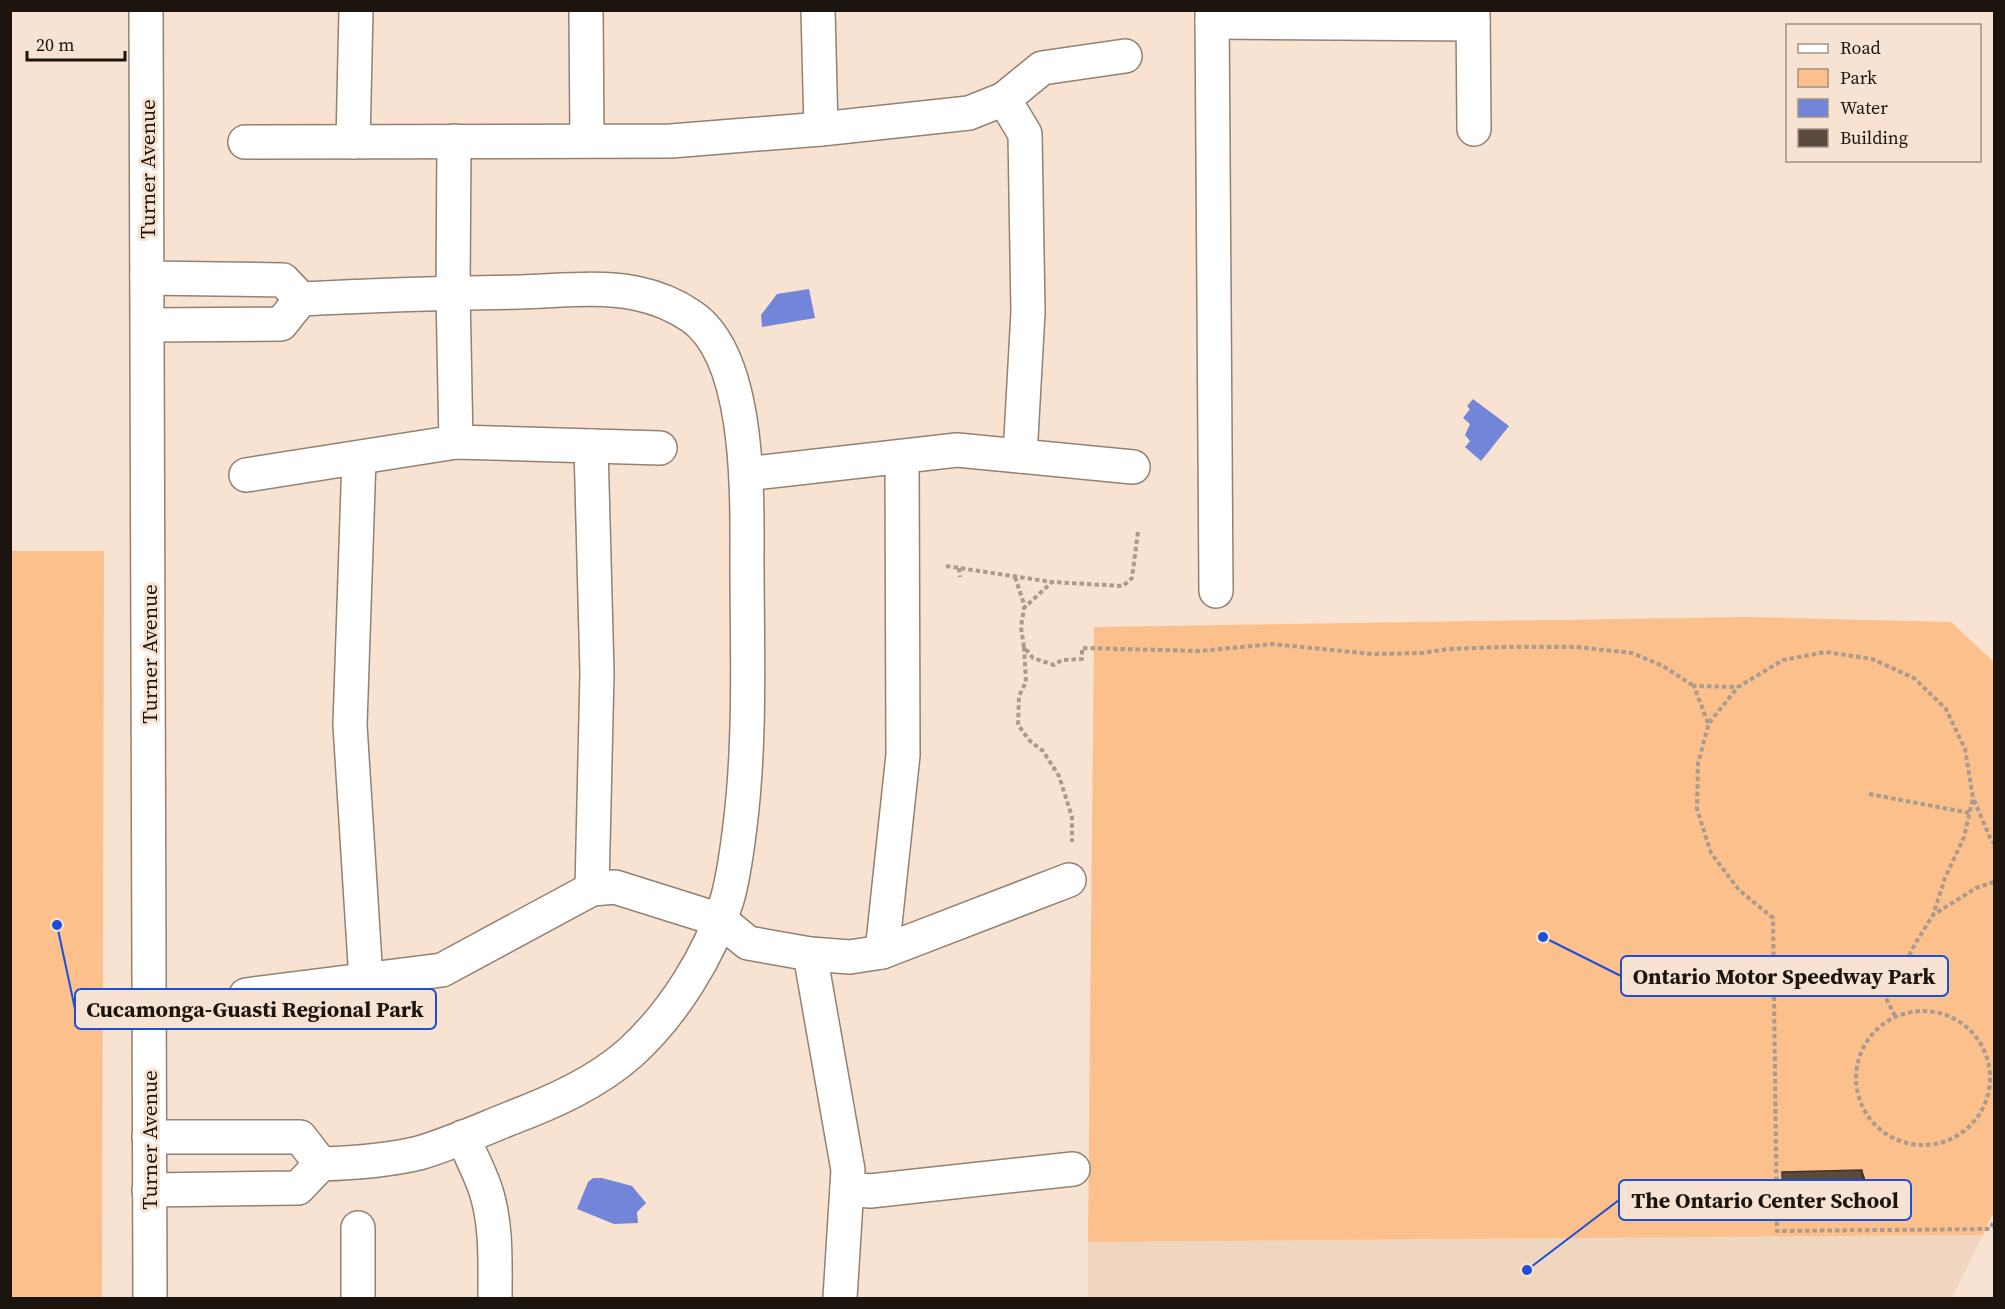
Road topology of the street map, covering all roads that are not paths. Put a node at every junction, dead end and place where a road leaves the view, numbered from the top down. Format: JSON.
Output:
{"nodes":[{"id":1,"x":146,"y":10,"type":"edge"},
{"id":2,"x":356,"y":10,"type":"edge"},
{"id":3,"x":586,"y":10,"type":"edge"},
{"id":4,"x":818,"y":10,"type":"edge"},
{"id":5,"x":1212,"y":16,"type":"edge"},
{"id":6,"x":1473,"y":17,"type":"edge"},
{"id":7,"x":1125,"y":56,"type":"dead end"},
{"id":8,"x":1004,"y":99,"type":"junction"},
{"id":9,"x":821,"y":129,"type":"junction"},
{"id":10,"x":1474,"y":129,"type":"dead end"},
{"id":11,"x":587,"y":140,"type":"junction"},
{"id":12,"x":454,"y":141,"type":"junction"},
{"id":13,"x":245,"y":142,"type":"dead end"},
{"id":14,"x":353,"y":142,"type":"junction"},
{"id":15,"x":147,"y":278,"type":"junction"},
{"id":16,"x":453,"y":293,"type":"junction"},
{"id":17,"x":301,"y":299,"type":"junction"},
{"id":18,"x":148,"y":325,"type":"junction"},
{"id":19,"x":456,"y":442,"type":"junction"},
{"id":20,"x":591,"y":446,"type":"junction"},
{"id":21,"x":660,"y":448,"type":"dead end"},
{"id":22,"x":1020,"y":456,"type":"junction"},
{"id":23,"x":902,"y":457,"type":"junction"},
{"id":24,"x":359,"y":458,"type":"junction"},
{"id":25,"x":1133,"y":467,"type":"dead end"},
{"id":26,"x":746,"y":474,"type":"junction"},
{"id":27,"x":246,"y":475,"type":"dead end"},
{"id":28,"x":1216,"y":591,"type":"dead end"},
{"id":29,"x":1069,"y":880,"type":"dead end"},
{"id":30,"x":592,"y":889,"type":"junction"},
{"id":31,"x":720,"y":920,"type":"junction"},
{"id":32,"x":882,"y":952,"type":"junction"},
{"id":33,"x":810,"y":954,"type":"junction"},
{"id":34,"x":366,"y":980,"type":"junction"},
{"id":35,"x":246,"y":995,"type":"dead end"},
{"id":36,"x":149,"y":1137,"type":"junction"},
{"id":37,"x":463,"y":1137,"type":"junction"},
{"id":38,"x":321,"y":1164,"type":"junction"},
{"id":39,"x":1072,"y":1169,"type":"dead end"},
{"id":40,"x":847,"y":1189,"type":"junction"},
{"id":41,"x":149,"y":1190,"type":"junction"},
{"id":42,"x":358,"y":1228,"type":"dead end"},
{"id":43,"x":150,"y":1299,"type":"edge"},
{"id":44,"x":358,"y":1299,"type":"edge"},
{"id":45,"x":495,"y":1299,"type":"edge"},
{"id":46,"x":840,"y":1299,"type":"edge"}],
"edges":[{"from":1,"to":15,"type":"street","name":"Turner Avenue"},
{"from":2,"to":14,"type":"street"},
{"from":3,"to":11,"type":"street"},
{"from":4,"to":9,"type":"street"},
{"from":5,"to":6,"type":"street"},
{"from":5,"to":28,"type":"street"},
{"from":6,"to":10,"type":"street"},
{"from":7,"to":8,"type":"street"},
{"from":8,"to":9,"type":"street"},
{"from":8,"to":22,"type":"street"},
{"from":9,"to":11,"type":"street"},
{"from":11,"to":12,"type":"street"},
{"from":12,"to":14,"type":"street"},
{"from":12,"to":16,"type":"street"},
{"from":13,"to":14,"type":"street"},
{"from":15,"to":17,"type":"street"},
{"from":15,"to":18,"type":"street","name":"Turner Avenue"},
{"from":16,"to":17,"type":"street"},
{"from":16,"to":19,"type":"street"},
{"from":16,"to":26,"type":"street"},
{"from":17,"to":18,"type":"street"},
{"from":18,"to":36,"type":"street","name":"Turner Avenue"},
{"from":19,"to":20,"type":"street"},
{"from":19,"to":24,"type":"street"},
{"from":20,"to":21,"type":"street"},
{"from":20,"to":30,"type":"street"},
{"from":22,"to":23,"type":"street"},
{"from":22,"to":25,"type":"street"},
{"from":23,"to":26,"type":"street"},
{"from":23,"to":32,"type":"street"},
{"from":24,"to":27,"type":"street"},
{"from":24,"to":34,"type":"street"},
{"from":26,"to":31,"type":"street"},
{"from":29,"to":32,"type":"street"},
{"from":30,"to":31,"type":"street"},
{"from":30,"to":34,"type":"street"},
{"from":31,"to":33,"type":"street"},
{"from":31,"to":37,"type":"street"},
{"from":32,"to":33,"type":"street"},
{"from":33,"to":40,"type":"street"},
{"from":34,"to":35,"type":"street"},
{"from":36,"to":38,"type":"street"},
{"from":36,"to":41,"type":"street","name":"Turner Avenue"},
{"from":37,"to":38,"type":"street"},
{"from":37,"to":45,"type":"street"},
{"from":38,"to":41,"type":"street"},
{"from":39,"to":40,"type":"street"},
{"from":40,"to":46,"type":"street"},
{"from":41,"to":43,"type":"street","name":"Turner Avenue"},
{"from":42,"to":44,"type":"street"}]}
